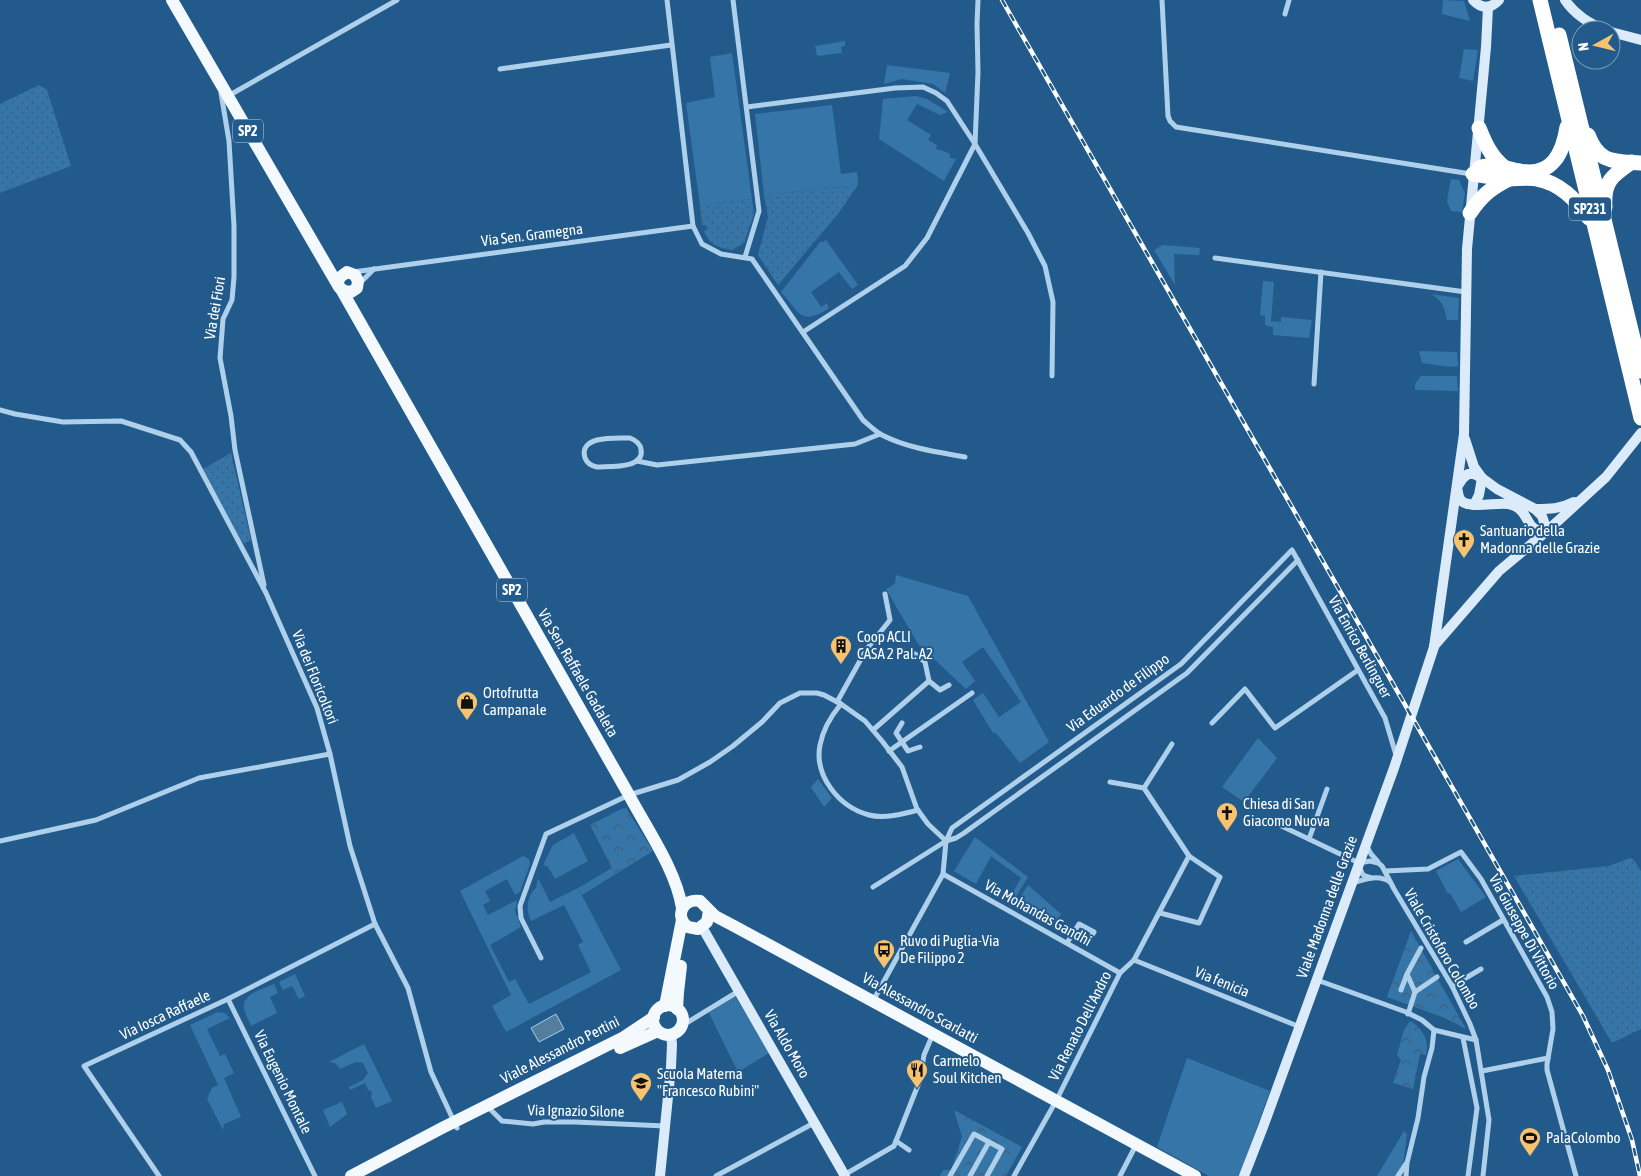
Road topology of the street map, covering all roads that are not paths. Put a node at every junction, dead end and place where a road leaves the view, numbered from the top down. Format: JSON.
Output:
{"nodes":[{"id":1,"x":172,"y":0,"type":"edge"},
{"id":2,"x":397,"y":0,"type":"edge"},
{"id":3,"x":667,"y":0,"type":"edge"},
{"id":4,"x":733,"y":0,"type":"edge"},
{"id":5,"x":978,"y":0,"type":"edge"},
{"id":6,"x":1162,"y":0,"type":"edge"},
{"id":7,"x":1289,"y":0,"type":"edge"},
{"id":8,"x":1474,"y":0,"type":"edge"},
{"id":9,"x":1499,"y":0,"type":"edge"},
{"id":10,"x":1540,"y":0,"type":"edge"},
{"id":11,"x":1550,"y":0,"type":"edge"},
{"id":12,"x":1565,"y":0,"type":"edge"},
{"id":13,"x":1488,"y":7,"type":"junction"},
{"id":14,"x":1285,"y":14,"type":"dead end"},
{"id":15,"x":1585,"y":20,"type":"edge"},
{"id":16,"x":1621,"y":35,"type":"edge"},
{"id":17,"x":1641,"y":40,"type":"edge"},
{"id":18,"x":671,"y":45,"type":"junction"},
{"id":19,"x":500,"y":69,"type":"dead end"},
{"id":20,"x":219,"y":83,"type":"junction"},
{"id":21,"x":228,"y":96,"type":"junction"},
{"id":22,"x":1575,"y":101,"type":"junction"},
{"id":23,"x":747,"y":107,"type":"junction"},
{"id":24,"x":1568,"y":118,"type":"junction"},
{"id":25,"x":1479,"y":128,"type":"junction"},
{"id":26,"x":975,"y":144,"type":"junction"},
{"id":27,"x":1637,"y":162,"type":"edge"},
{"id":28,"x":1506,"y":173,"type":"junction"},
{"id":29,"x":1473,"y":174,"type":"junction"},
{"id":30,"x":1470,"y":213,"type":"junction"},
{"id":31,"x":693,"y":226,"type":"junction"},
{"id":32,"x":1600,"y":227,"type":"junction"},
{"id":33,"x":744,"y":257,"type":"junction"},
{"id":34,"x":1215,"y":258,"type":"dead end"},
{"id":35,"x":374,"y":268,"type":"junction"},
{"id":36,"x":1321,"y":272,"type":"junction"},
{"id":37,"x":348,"y":282,"type":"junction"},
{"id":38,"x":1466,"y":292,"type":"junction"},
{"id":39,"x":803,"y":332,"type":"junction"},
{"id":40,"x":1641,"y":371,"type":"edge"},
{"id":41,"x":1052,"y":376,"type":"dead end"},
{"id":42,"x":1314,"y":384,"type":"dead end"},
{"id":43,"x":0,"y":410,"type":"edge"},
{"id":44,"x":1641,"y":418,"type":"edge"},
{"id":45,"x":1641,"y":433,"type":"edge"},
{"id":46,"x":880,"y":434,"type":"junction"},
{"id":47,"x":1464,"y":434,"type":"junction"},
{"id":48,"x":964,"y":457,"type":"dead end"},
{"id":49,"x":637,"y":461,"type":"junction"},
{"id":50,"x":1482,"y":478,"type":"junction"},
{"id":51,"x":1457,"y":487,"type":"junction"},
{"id":52,"x":1586,"y":495,"type":"junction"},
{"id":53,"x":1474,"y":505,"type":"junction"},
{"id":54,"x":1535,"y":509,"type":"junction"},
{"id":55,"x":1546,"y":531,"type":"junction"},
{"id":56,"x":1292,"y":550,"type":"joint"},
{"id":57,"x":1298,"y":560,"type":"junction"},
{"id":58,"x":266,"y":593,"type":"junction"},
{"id":59,"x":885,"y":594,"type":"dead end"},
{"id":60,"x":1434,"y":647,"type":"junction"},
{"id":61,"x":915,"y":654,"type":"dead end"},
{"id":62,"x":1358,"y":670,"type":"junction"},
{"id":63,"x":929,"y":681,"type":"junction"},
{"id":64,"x":949,"y":684,"type":"dead end"},
{"id":65,"x":972,"y":693,"type":"dead end"},
{"id":66,"x":839,"y":703,"type":"junction"},
{"id":67,"x":902,"y":723,"type":"dead end"},
{"id":68,"x":1212,"y":723,"type":"dead end"},
{"id":69,"x":873,"y":730,"type":"junction"},
{"id":70,"x":902,"y":742,"type":"junction"},
{"id":71,"x":1172,"y":744,"type":"dead end"},
{"id":72,"x":920,"y":747,"type":"dead end"},
{"id":73,"x":889,"y":751,"type":"junction"},
{"id":74,"x":330,"y":754,"type":"junction"},
{"id":75,"x":1397,"y":759,"type":"junction"},
{"id":76,"x":1110,"y":782,"type":"dead end"},
{"id":77,"x":1144,"y":788,"type":"junction"},
{"id":78,"x":1327,"y":789,"type":"dead end"},
{"id":79,"x":629,"y":795,"type":"junction"},
{"id":80,"x":918,"y":810,"type":"junction"},
{"id":81,"x":1272,"y":821,"type":"dead end"},
{"id":82,"x":1309,"y":839,"type":"junction"},
{"id":83,"x":946,"y":840,"type":"junction"},
{"id":84,"x":0,"y":841,"type":"edge"},
{"id":85,"x":1366,"y":844,"type":"junction"},
{"id":86,"x":1189,"y":856,"type":"junction"},
{"id":87,"x":1378,"y":863,"type":"junction"},
{"id":88,"x":1359,"y":864,"type":"junction"},
{"id":89,"x":669,"y":869,"type":"junction"},
{"id":90,"x":1385,"y":871,"type":"junction"},
{"id":91,"x":943,"y":874,"type":"junction"},
{"id":92,"x":1373,"y":878,"type":"junction"},
{"id":93,"x":1391,"y":882,"type":"junction"},
{"id":94,"x":1352,"y":884,"type":"junction"},
{"id":95,"x":873,"y":887,"type":"dead end"},
{"id":96,"x":696,"y":900,"type":"junction"},
{"id":97,"x":709,"y":911,"type":"junction"},
{"id":98,"x":1160,"y":913,"type":"junction"},
{"id":99,"x":1504,"y":920,"type":"junction"},
{"id":100,"x":692,"y":922,"type":"junction"},
{"id":101,"x":375,"y":924,"type":"junction"},
{"id":102,"x":734,"y":926,"type":"junction"},
{"id":103,"x":1082,"y":936,"type":"dead end"},
{"id":104,"x":1466,"y":942,"type":"dead end"},
{"id":105,"x":1067,"y":944,"type":"junction"},
{"id":106,"x":1421,"y":948,"type":"dead end"},
{"id":107,"x":541,"y":958,"type":"dead end"},
{"id":108,"x":1134,"y":960,"type":"junction"},
{"id":109,"x":1481,"y":969,"type":"dead end"},
{"id":110,"x":1120,"y":973,"type":"junction"},
{"id":111,"x":1407,"y":974,"type":"junction"},
{"id":112,"x":1437,"y":977,"type":"dead end"},
{"id":113,"x":1317,"y":980,"type":"junction"},
{"id":114,"x":1452,"y":986,"type":"junction"},
{"id":115,"x":1401,"y":990,"type":"dead end"},
{"id":116,"x":739,"y":991,"type":"junction"},
{"id":117,"x":1415,"y":992,"type":"junction"},
{"id":118,"x":228,"y":999,"type":"junction"},
{"id":119,"x":873,"y":1001,"type":"junction"},
{"id":120,"x":671,"y":1007,"type":"junction"},
{"id":121,"x":1408,"y":1014,"type":"junction"},
{"id":122,"x":654,"y":1018,"type":"junction"},
{"id":123,"x":683,"y":1024,"type":"junction"},
{"id":124,"x":1300,"y":1027,"type":"junction"},
{"id":125,"x":1434,"y":1030,"type":"junction"},
{"id":126,"x":658,"y":1031,"type":"junction"},
{"id":127,"x":933,"y":1034,"type":"junction"},
{"id":128,"x":671,"y":1035,"type":"junction"},
{"id":129,"x":1463,"y":1038,"type":"junction"},
{"id":130,"x":1476,"y":1040,"type":"junction"},
{"id":131,"x":1548,"y":1058,"type":"junction"},
{"id":132,"x":1482,"y":1071,"type":"junction"},
{"id":133,"x":1056,"y":1101,"type":"junction"},
{"id":134,"x":484,"y":1111,"type":"junction"},
{"id":135,"x":454,"y":1121,"type":"junction"},
{"id":136,"x":814,"y":1123,"type":"junction"},
{"id":137,"x":665,"y":1126,"type":"junction"},
{"id":138,"x":443,"y":1131,"type":"junction"},
{"id":139,"x":896,"y":1141,"type":"junction"},
{"id":140,"x":989,"y":1142,"type":"junction"},
{"id":141,"x":1136,"y":1144,"type":"junction"},
{"id":142,"x":909,"y":1150,"type":"dead end"},
{"id":143,"x":1407,"y":1164,"type":"junction"},
{"id":144,"x":159,"y":1176,"type":"edge"},
{"id":145,"x":315,"y":1176,"type":"edge"},
{"id":146,"x":351,"y":1176,"type":"edge"},
{"id":147,"x":366,"y":1176,"type":"edge"},
{"id":148,"x":660,"y":1176,"type":"edge"},
{"id":149,"x":716,"y":1176,"type":"edge"},
{"id":150,"x":845,"y":1176,"type":"edge"},
{"id":151,"x":950,"y":1176,"type":"edge"},
{"id":152,"x":970,"y":1176,"type":"edge"},
{"id":153,"x":987,"y":1176,"type":"edge"},
{"id":154,"x":1014,"y":1176,"type":"edge"},
{"id":155,"x":1120,"y":1176,"type":"edge"},
{"id":156,"x":1195,"y":1176,"type":"edge"},
{"id":157,"x":1244,"y":1176,"type":"edge"},
{"id":158,"x":1398,"y":1176,"type":"edge"},
{"id":159,"x":1406,"y":1176,"type":"edge"},
{"id":160,"x":1468,"y":1176,"type":"edge"},
{"id":161,"x":1484,"y":1176,"type":"edge"},
{"id":162,"x":1576,"y":1176,"type":"edge"}],
"edges":[{"from":1,"to":20,"type":"main road","name":"Via Sen. Raffaele Gadaleta","number":"SP2"},
{"from":2,"to":21,"type":"street"},
{"from":3,"to":18,"type":"street"},
{"from":4,"to":23,"type":"street"},
{"from":5,"to":26,"type":"street"},
{"from":6,"to":29,"type":"street"},
{"from":7,"to":14,"type":"street"},
{"from":8,"to":13,"type":"street"},
{"from":9,"to":13,"type":"street"},
{"from":10,"to":24,"type":"highway","number":"SP231"},
{"from":11,"to":22,"type":"highway","number":"SP231"},
{"from":12,"to":15,"type":"street"},
{"from":13,"to":25,"type":"street"},
{"from":16,"to":17,"type":"street"},
{"from":18,"to":19,"type":"street"},
{"from":18,"to":31,"type":"street"},
{"from":20,"to":21,"type":"main road","name":"Via Sen. Raffaele Gadaleta","number":"SP2"},
{"from":20,"to":58,"type":"street","name":"Via dei Fiori"},
{"from":21,"to":37,"type":"main road","name":"Via Sen. Raffaele Gadaleta","number":"SP2"},
{"from":22,"to":27,"type":"highway"},
{"from":22,"to":32,"type":"highway","number":"SP231"},
{"from":23,"to":26,"type":"street"},
{"from":23,"to":33,"type":"street"},
{"from":24,"to":28,"type":"highway"},
{"from":24,"to":32,"type":"highway","number":"SP231"},
{"from":25,"to":28,"type":"highway"},
{"from":25,"to":29,"type":"street"},
{"from":26,"to":39,"type":"street"},
{"from":26,"to":41,"type":"street"},
{"from":27,"to":32,"type":"highway"},
{"from":28,"to":29,"type":"highway"},
{"from":28,"to":30,"type":"highway"},
{"from":28,"to":32,"type":"highway"},
{"from":29,"to":30,"type":"street"},
{"from":30,"to":38,"type":"street"},
{"from":31,"to":33,"type":"street"},
{"from":31,"to":35,"type":"street","name":"Via Sen. Gramegna"},
{"from":32,"to":40,"type":"highway","number":"SP231"},
{"from":32,"to":44,"type":"highway","number":"SP231"},
{"from":33,"to":39,"type":"street"},
{"from":34,"to":36,"type":"street"},
{"from":35,"to":37,"type":"street"},
{"from":35,"to":37,"type":"street","name":"Via Sen. Gramegna"},
{"from":36,"to":38,"type":"street"},
{"from":36,"to":42,"type":"street"},
{"from":37,"to":79,"type":"main road","name":"Via Sen. Raffaele Gadaleta","number":"SP2"},
{"from":38,"to":47,"type":"street"},
{"from":39,"to":46,"type":"street"},
{"from":43,"to":58,"type":"street","name":"Via dei Floricoltori"},
{"from":45,"to":52,"type":"street"},
{"from":46,"to":48,"type":"street"},
{"from":46,"to":49,"type":"street"},
{"from":47,"to":50,"type":"street"},
{"from":47,"to":51,"type":"street"},
{"from":49,"to":49,"type":"street"},
{"from":50,"to":51,"type":"street"},
{"from":50,"to":53,"type":"street"},
{"from":50,"to":54,"type":"street"},
{"from":51,"to":53,"type":"street"},
{"from":51,"to":60,"type":"street"},
{"from":52,"to":54,"type":"street"},
{"from":52,"to":55,"type":"street"},
{"from":53,"to":55,"type":"street"},
{"from":54,"to":55,"type":"street"},
{"from":55,"to":60,"type":"street"},
{"from":56,"to":57,"type":"street","name":"Via Enrico Berlinguer"},
{"from":56,"to":83,"type":"street","name":"Via Eduardo de Filippo"},
{"from":57,"to":62,"type":"street","name":"Via Enrico Berlinguer"},
{"from":57,"to":83,"type":"street","name":"Via Eduardo de Filippo"},
{"from":58,"to":74,"type":"street","name":"Via dei Floricoltori"},
{"from":59,"to":66,"type":"street"},
{"from":60,"to":75,"type":"street","name":"Viale Madonna delle Grazie"},
{"from":61,"to":63,"type":"street"},
{"from":62,"to":68,"type":"street"},
{"from":62,"to":75,"type":"street","name":"Via Enrico Berlinguer"},
{"from":63,"to":64,"type":"street"},
{"from":63,"to":69,"type":"street"},
{"from":65,"to":70,"type":"street"},
{"from":66,"to":69,"type":"street"},
{"from":66,"to":79,"type":"street"},
{"from":66,"to":80,"type":"street"},
{"from":67,"to":70,"type":"street"},
{"from":69,"to":73,"type":"street"},
{"from":70,"to":72,"type":"street"},
{"from":70,"to":73,"type":"street"},
{"from":71,"to":77,"type":"street"},
{"from":73,"to":80,"type":"street"},
{"from":74,"to":84,"type":"street"},
{"from":74,"to":101,"type":"street","name":"Via dei Floricoltori"},
{"from":75,"to":85,"type":"street","name":"Viale Madonna delle Grazie"},
{"from":76,"to":77,"type":"street"},
{"from":77,"to":86,"type":"street"},
{"from":78,"to":82,"type":"street"},
{"from":79,"to":89,"type":"main road","name":"Via Sen. Raffaele Gadaleta","number":"SP2"},
{"from":79,"to":107,"type":"street"},
{"from":80,"to":83,"type":"street"},
{"from":81,"to":82,"type":"street"},
{"from":82,"to":88,"type":"street"},
{"from":83,"to":91,"type":"street"},
{"from":83,"to":95,"type":"street"},
{"from":85,"to":87,"type":"street","name":"Viale Cristoforo Colombo"},
{"from":85,"to":88,"type":"street","name":"Viale Madonna delle Grazie"},
{"from":86,"to":98,"type":"street","name":"Via Renato Dell'Andro"},
{"from":86,"to":98,"type":"street"},
{"from":87,"to":88,"type":"street"},
{"from":87,"to":90,"type":"street","name":"Viale Cristoforo Colombo"},
{"from":88,"to":92,"type":"street"},
{"from":88,"to":94,"type":"street","name":"Viale Madonna delle Grazie"},
{"from":89,"to":96,"type":"main road","name":"Via Sen. Raffaele Gadaleta","number":"SP2"},
{"from":89,"to":100,"type":"main road","name":"Via Sen. Raffaele Gadaleta","number":"SP2"},
{"from":90,"to":93,"type":"street","name":"Viale Cristoforo Colombo"},
{"from":90,"to":99,"type":"street","name":"Via Giuseppe Di Vittorio"},
{"from":91,"to":105,"type":"street","name":"Via Mohandas Gandhi"},
{"from":91,"to":119,"type":"street"},
{"from":92,"to":93,"type":"street"},
{"from":92,"to":94,"type":"street"},
{"from":93,"to":114,"type":"street","name":"Viale Cristoforo Colombo"},
{"from":94,"to":113,"type":"street","name":"Viale Madonna delle Grazie"},
{"from":96,"to":97,"type":"main road","name":"Via Sen. Raffaele Gadaleta"},
{"from":96,"to":100,"type":"main road"},
{"from":97,"to":100,"type":"main road"},
{"from":97,"to":102,"type":"main road","name":"Via Alessandro Scarlatti"},
{"from":98,"to":108,"type":"street","name":"Via Renato Dell'Andro"},
{"from":99,"to":104,"type":"street"},
{"from":99,"to":131,"type":"street","name":"Via Giuseppe Di Vittorio"},
{"from":100,"to":102,"type":"main road","name":"Via Alessandro Scarlatti"},
{"from":100,"to":116,"type":"street","name":"Via Aldo Moro"},
{"from":100,"to":120,"type":"main road"},
{"from":101,"to":118,"type":"street","name":"Via Iosca Raffaele"},
{"from":101,"to":135,"type":"street","name":"Via dei Floricoltori"},
{"from":102,"to":119,"type":"main road","name":"Via Alessandro Scarlatti"},
{"from":103,"to":105,"type":"street"},
{"from":105,"to":110,"type":"street","name":"Via Mohandas Gandhi"},
{"from":106,"to":111,"type":"street"},
{"from":108,"to":110,"type":"street","name":"Via Renato Dell'Andro"},
{"from":108,"to":124,"type":"street","name":"Via fenicia"},
{"from":109,"to":114,"type":"street"},
{"from":110,"to":133,"type":"street","name":"Via Renato Dell'Andro"},
{"from":111,"to":115,"type":"street"},
{"from":111,"to":117,"type":"street"},
{"from":112,"to":117,"type":"street"},
{"from":113,"to":121,"type":"street"},
{"from":113,"to":124,"type":"street","name":"Viale Madonna delle Grazie"},
{"from":114,"to":130,"type":"street","name":"Viale Cristoforo Colombo"},
{"from":116,"to":123,"type":"street"},
{"from":116,"to":136,"type":"street","name":"Via Aldo Moro"},
{"from":117,"to":121,"type":"street"},
{"from":118,"to":144,"type":"street","name":"Via Iosca Raffaele"},
{"from":118,"to":145,"type":"street","name":"Via Eugenio Montale"},
{"from":119,"to":127,"type":"main road","name":"Via Alessandro Scarlatti"},
{"from":120,"to":122,"type":"main road"},
{"from":120,"to":123,"type":"main road"},
{"from":121,"to":125,"type":"street"},
{"from":122,"to":126,"type":"main road"},
{"from":122,"to":134,"type":"main road","name":"Viale Alessandro Pertini"},
{"from":123,"to":128,"type":"main road"},
{"from":124,"to":157,"type":"street","name":"Viale Madonna delle Grazie"},
{"from":125,"to":129,"type":"street"},
{"from":125,"to":143,"type":"street"},
{"from":126,"to":128,"type":"main road"},
{"from":126,"to":134,"type":"main road"},
{"from":127,"to":133,"type":"main road","name":"Via Alessandro Scarlatti"},
{"from":127,"to":139,"type":"street"},
{"from":128,"to":137,"type":"street"},
{"from":129,"to":130,"type":"street"},
{"from":129,"to":160,"type":"street"},
{"from":130,"to":132,"type":"street","name":"Viale Cristoforo Colombo"},
{"from":131,"to":132,"type":"street"},
{"from":131,"to":162,"type":"street","name":"Via Giuseppe Di Vittorio"},
{"from":132,"to":161,"type":"street","name":"Viale Cristoforo Colombo"},
{"from":133,"to":141,"type":"main road","name":"Via Alessandro Scarlatti"},
{"from":133,"to":154,"type":"street","name":"Via Renato Dell'Andro"},
{"from":134,"to":135,"type":"main road"},
{"from":134,"to":137,"type":"street","name":"Via Ignazio Silone"},
{"from":135,"to":138,"type":"main road"},
{"from":136,"to":149,"type":"street"},
{"from":136,"to":150,"type":"street","name":"Via Aldo Moro"},
{"from":137,"to":148,"type":"street"},
{"from":138,"to":146,"type":"main road"},
{"from":138,"to":147,"type":"main road"},
{"from":139,"to":142,"type":"street"},
{"from":139,"to":150,"type":"street"},
{"from":140,"to":151,"type":"street"},
{"from":140,"to":152,"type":"street"},
{"from":140,"to":153,"type":"street"},
{"from":141,"to":155,"type":"street"},
{"from":141,"to":156,"type":"main road","name":"Via Alessandro Scarlatti"},
{"from":143,"to":158,"type":"street"},
{"from":143,"to":159,"type":"street"}]}
